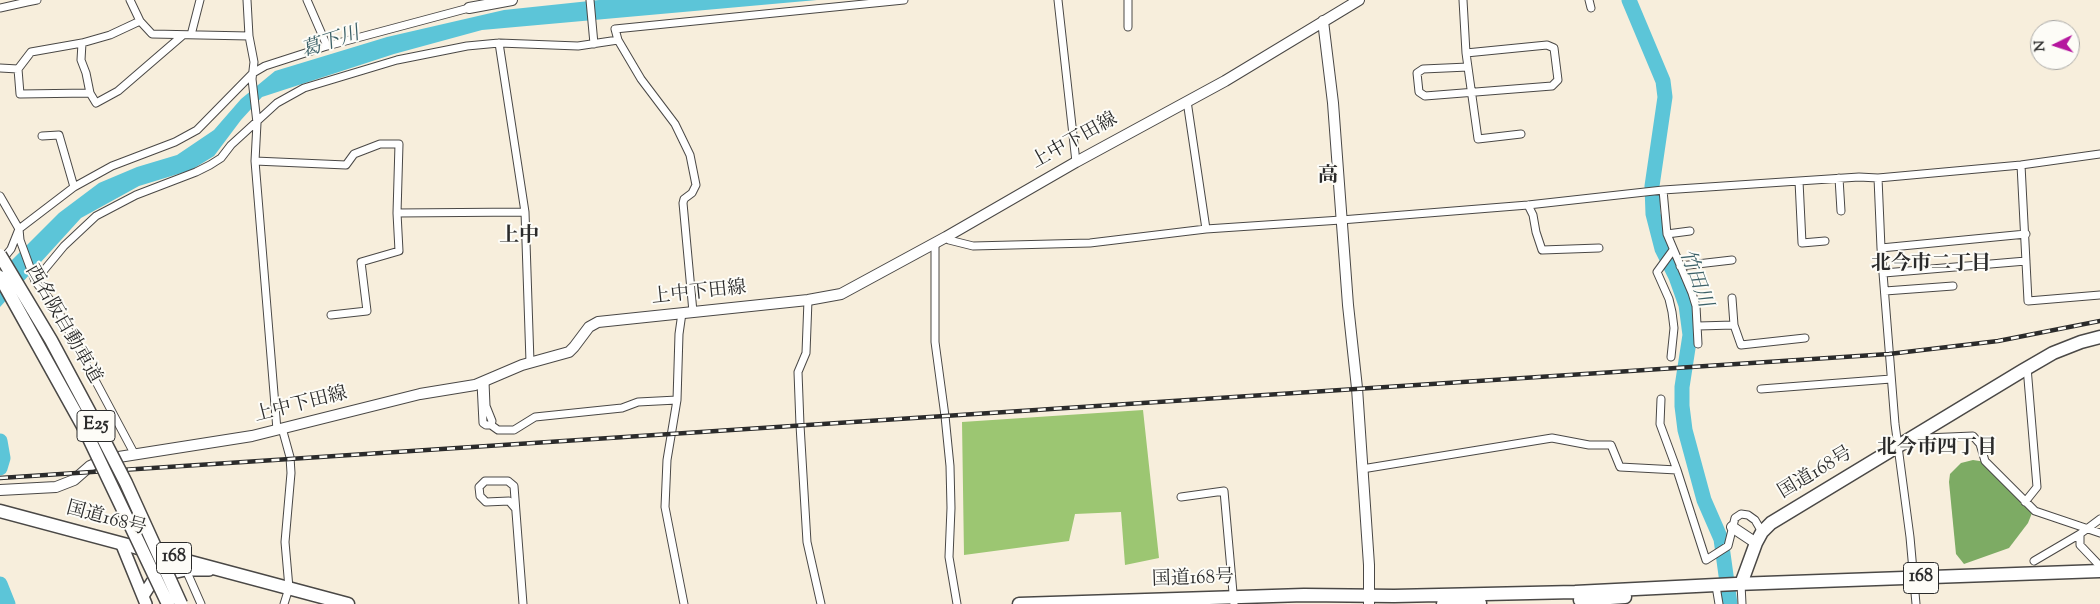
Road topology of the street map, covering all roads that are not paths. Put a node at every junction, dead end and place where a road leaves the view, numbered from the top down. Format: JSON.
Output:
{"nodes":[{"id":1,"x":37,"y":0,"type":"edge"},
{"id":2,"x":130,"y":0,"type":"edge"},
{"id":3,"x":200,"y":0,"type":"edge"},
{"id":4,"x":247,"y":0,"type":"edge"},
{"id":5,"x":307,"y":0,"type":"edge"},
{"id":6,"x":512,"y":0,"type":"edge"},
{"id":7,"x":590,"y":0,"type":"edge"},
{"id":8,"x":904,"y":0,"type":"edge"},
{"id":9,"x":1058,"y":0,"type":"edge"},
{"id":10,"x":1128,"y":0,"type":"edge"},
{"id":11,"x":1359,"y":0,"type":"edge"},
{"id":12,"x":1463,"y":0,"type":"edge"},
{"id":13,"x":1589,"y":0,"type":"edge"},
{"id":14,"x":27,"y":1,"type":"edge"},
{"id":15,"x":0,"y":8,"type":"edge"},
{"id":16,"x":469,"y":8,"type":"joint"},
{"id":17,"x":1591,"y":8,"type":"dead end"},
{"id":18,"x":1323,"y":20,"type":"junction"},
{"id":19,"x":140,"y":21,"type":"junction"},
{"id":20,"x":1128,"y":27,"type":"dead end"},
{"id":21,"x":187,"y":35,"type":"junction"},
{"id":22,"x":249,"y":36,"type":"junction"},
{"id":23,"x":618,"y":40,"type":"junction"},
{"id":24,"x":82,"y":43,"type":"junction"},
{"id":25,"x":499,"y":43,"type":"junction"},
{"id":26,"x":594,"y":44,"type":"junction"},
{"id":27,"x":327,"y":46,"type":"junction"},
{"id":28,"x":1466,"y":53,"type":"junction"},
{"id":29,"x":1468,"y":67,"type":"junction"},
{"id":30,"x":0,"y":68,"type":"edge"},
{"id":31,"x":18,"y":69,"type":"junction"},
{"id":32,"x":252,"y":76,"type":"junction"},
{"id":33,"x":1471,"y":92,"type":"junction"},
{"id":34,"x":90,"y":93,"type":"junction"},
{"id":35,"x":1187,"y":101,"type":"junction"},
{"id":36,"x":257,"y":123,"type":"junction"},
{"id":37,"x":1521,"y":134,"type":"dead end"},
{"id":38,"x":42,"y":136,"type":"dead end"},
{"id":39,"x":2100,"y":154,"type":"edge"},
{"id":40,"x":255,"y":161,"type":"junction"},
{"id":41,"x":1076,"y":162,"type":"junction"},
{"id":42,"x":2021,"y":165,"type":"junction"},
{"id":43,"x":1838,"y":178,"type":"junction"},
{"id":44,"x":1878,"y":178,"type":"junction"},
{"id":45,"x":1799,"y":181,"type":"junction"},
{"id":46,"x":74,"y":187,"type":"junction"},
{"id":47,"x":1662,"y":191,"type":"junction"},
{"id":48,"x":0,"y":196,"type":"edge"},
{"id":49,"x":1528,"y":205,"type":"junction"},
{"id":50,"x":1841,"y":211,"type":"dead end"},
{"id":51,"x":525,"y":212,"type":"junction"},
{"id":52,"x":397,"y":213,"type":"junction"},
{"id":53,"x":1341,"y":220,"type":"junction"},
{"id":54,"x":19,"y":229,"type":"junction"},
{"id":55,"x":1206,"y":229,"type":"junction"},
{"id":56,"x":1690,"y":231,"type":"dead end"},
{"id":57,"x":1667,"y":234,"type":"junction"},
{"id":58,"x":2026,"y":234,"type":"junction"},
{"id":59,"x":946,"y":237,"type":"junction"},
{"id":60,"x":1825,"y":242,"type":"dead end"},
{"id":61,"x":935,"y":243,"type":"junction"},
{"id":62,"x":1599,"y":248,"type":"dead end"},
{"id":63,"x":1880,"y":248,"type":"junction"},
{"id":64,"x":1672,"y":251,"type":"junction"},
{"id":65,"x":0,"y":255,"type":"edge"},
{"id":66,"x":1732,"y":260,"type":"dead end"},
{"id":67,"x":2026,"y":261,"type":"junction"},
{"id":68,"x":0,"y":262,"type":"edge"},
{"id":69,"x":1680,"y":266,"type":"junction"},
{"id":70,"x":1884,"y":274,"type":"junction"},
{"id":71,"x":0,"y":277,"type":"edge"},
{"id":72,"x":34,"y":279,"type":"junction"},
{"id":73,"x":1953,"y":286,"type":"dead end"},
{"id":74,"x":1886,"y":291,"type":"junction"},
{"id":75,"x":2100,"y":295,"type":"edge"},
{"id":76,"x":1732,"y":298,"type":"dead end"},
{"id":77,"x":808,"y":300,"type":"junction"},
{"id":78,"x":687,"y":313,"type":"junction"},
{"id":79,"x":331,"y":316,"type":"dead end"},
{"id":80,"x":1734,"y":325,"type":"junction"},
{"id":81,"x":1698,"y":326,"type":"junction"},
{"id":82,"x":2100,"y":337,"type":"edge"},
{"id":83,"x":1805,"y":338,"type":"dead end"},
{"id":84,"x":1698,"y":344,"type":"dead end"},
{"id":85,"x":1671,"y":357,"type":"dead end"},
{"id":86,"x":530,"y":362,"type":"junction"},
{"id":87,"x":2027,"y":367,"type":"junction"},
{"id":88,"x":1891,"y":379,"type":"junction"},
{"id":89,"x":483,"y":382,"type":"junction"},
{"id":90,"x":1761,"y":389,"type":"dead end"},
{"id":91,"x":1661,"y":399,"type":"dead end"},
{"id":92,"x":677,"y":400,"type":"junction"},
{"id":93,"x":279,"y":429,"type":"junction"},
{"id":94,"x":1915,"y":436,"type":"junction"},
{"id":95,"x":1898,"y":446,"type":"junction"},
{"id":96,"x":135,"y":455,"type":"junction"},
{"id":97,"x":1362,"y":469,"type":"junction"},
{"id":98,"x":1677,"y":470,"type":"junction"},
{"id":99,"x":0,"y":490,"type":"edge"},
{"id":100,"x":1181,"y":497,"type":"dead end"},
{"id":101,"x":2026,"y":502,"type":"junction"},
{"id":102,"x":515,"y":508,"type":"junction"},
{"id":103,"x":0,"y":511,"type":"edge"},
{"id":104,"x":2100,"y":519,"type":"edge"},
{"id":105,"x":1732,"y":527,"type":"junction"},
{"id":106,"x":2087,"y":528,"type":"junction"},
{"id":107,"x":2100,"y":533,"type":"edge"},
{"id":108,"x":2080,"y":534,"type":"junction"},
{"id":109,"x":1759,"y":537,"type":"junction"},
{"id":110,"x":122,"y":545,"type":"junction"},
{"id":111,"x":2034,"y":562,"type":"dead end"},
{"id":112,"x":2100,"y":566,"type":"edge"},
{"id":113,"x":186,"y":570,"type":"junction"},
{"id":114,"x":2100,"y":572,"type":"edge"},
{"id":115,"x":235,"y":573,"type":"junction"},
{"id":116,"x":1914,"y":578,"type":"junction"},
{"id":117,"x":1739,"y":584,"type":"junction"},
{"id":118,"x":1713,"y":586,"type":"junction"},
{"id":119,"x":289,"y":588,"type":"junction"},
{"id":120,"x":1575,"y":599,"type":"edge"},
{"id":121,"x":145,"y":600,"type":"edge"},
{"id":122,"x":1369,"y":600,"type":"edge"},
{"id":123,"x":1234,"y":601,"type":"edge"},
{"id":124,"x":168,"y":604,"type":"edge"},
{"id":125,"x":181,"y":604,"type":"edge"},
{"id":126,"x":201,"y":604,"type":"edge"},
{"id":127,"x":284,"y":604,"type":"edge"},
{"id":128,"x":348,"y":604,"type":"edge"},
{"id":129,"x":523,"y":604,"type":"edge"},
{"id":130,"x":684,"y":604,"type":"edge"},
{"id":131,"x":821,"y":604,"type":"edge"},
{"id":132,"x":957,"y":604,"type":"edge"},
{"id":133,"x":1019,"y":604,"type":"edge"},
{"id":134,"x":1383,"y":604,"type":"edge"},
{"id":135,"x":1443,"y":604,"type":"edge"},
{"id":136,"x":1718,"y":604,"type":"edge"},
{"id":137,"x":1742,"y":604,"type":"edge"},
{"id":138,"x":1916,"y":604,"type":"edge"}],
"edges":[{"from":1,"to":14,"type":"street"},
{"from":2,"to":19,"type":"street"},
{"from":3,"to":21,"type":"street"},
{"from":4,"to":22,"type":"street"},
{"from":5,"to":27,"type":"street"},
{"from":6,"to":16,"type":"main road"},
{"from":7,"to":26,"type":"street"},
{"from":8,"to":23,"type":"street"},
{"from":9,"to":41,"type":"street"},
{"from":10,"to":20,"type":"street"},
{"from":11,"to":18,"type":"main road","name":"上中下田線"},
{"from":12,"to":28,"type":"street"},
{"from":13,"to":17,"type":"street"},
{"from":14,"to":15,"type":"street"},
{"from":16,"to":27,"type":"street"},
{"from":18,"to":35,"type":"main road","name":"上中下田線"},
{"from":18,"to":53,"type":"main road"},
{"from":19,"to":21,"type":"street"},
{"from":19,"to":24,"type":"street"},
{"from":21,"to":22,"type":"street"},
{"from":21,"to":34,"type":"street"},
{"from":22,"to":32,"type":"street"},
{"from":23,"to":26,"type":"street"},
{"from":23,"to":78,"type":"street"},
{"from":24,"to":31,"type":"street"},
{"from":24,"to":34,"type":"street"},
{"from":25,"to":26,"type":"street"},
{"from":25,"to":36,"type":"street"},
{"from":25,"to":51,"type":"street"},
{"from":27,"to":32,"type":"street"},
{"from":28,"to":29,"type":"street"},
{"from":28,"to":33,"type":"street"},
{"from":29,"to":33,"type":"street"},
{"from":29,"to":33,"type":"street"},
{"from":30,"to":31,"type":"street"},
{"from":31,"to":34,"type":"street"},
{"from":32,"to":36,"type":"street"},
{"from":32,"to":46,"type":"street"},
{"from":33,"to":37,"type":"street"},
{"from":35,"to":41,"type":"main road","name":"上中下田線"},
{"from":35,"to":55,"type":"street"},
{"from":36,"to":40,"type":"street"},
{"from":36,"to":72,"type":"street"},
{"from":38,"to":46,"type":"street"},
{"from":39,"to":42,"type":"street"},
{"from":40,"to":52,"type":"street"},
{"from":40,"to":93,"type":"street"},
{"from":41,"to":59,"type":"main road","name":"上中下田線"},
{"from":42,"to":44,"type":"street"},
{"from":42,"to":58,"type":"street"},
{"from":43,"to":44,"type":"street"},
{"from":43,"to":45,"type":"street"},
{"from":43,"to":50,"type":"street"},
{"from":44,"to":63,"type":"street"},
{"from":45,"to":47,"type":"street"},
{"from":45,"to":60,"type":"street"},
{"from":46,"to":54,"type":"street"},
{"from":47,"to":49,"type":"street"},
{"from":47,"to":57,"type":"street"},
{"from":48,"to":54,"type":"street"},
{"from":49,"to":53,"type":"street"},
{"from":49,"to":62,"type":"street"},
{"from":51,"to":52,"type":"street"},
{"from":51,"to":86,"type":"street"},
{"from":52,"to":79,"type":"street"},
{"from":53,"to":55,"type":"street"},
{"from":53,"to":97,"type":"main road"},
{"from":54,"to":68,"type":"street"},
{"from":54,"to":72,"type":"street"},
{"from":55,"to":59,"type":"street"},
{"from":56,"to":57,"type":"street"},
{"from":57,"to":64,"type":"street"},
{"from":58,"to":63,"type":"street"},
{"from":58,"to":67,"type":"street"},
{"from":59,"to":61,"type":"main road","name":"上中下田線"},
{"from":61,"to":77,"type":"main road","name":"上中下田線"},
{"from":61,"to":132,"type":"street"},
{"from":63,"to":70,"type":"street"},
{"from":64,"to":69,"type":"street"},
{"from":64,"to":85,"type":"street"},
{"from":65,"to":125,"type":"highway","name":"西名阪自動車道","number":"E25","bridge":true},
{"from":66,"to":69,"type":"street"},
{"from":67,"to":70,"type":"street"},
{"from":67,"to":75,"type":"street"},
{"from":69,"to":81,"type":"street"},
{"from":70,"to":74,"type":"street"},
{"from":71,"to":124,"type":"highway","name":"西名阪自動車道","number":"E25","bridge":true},
{"from":72,"to":96,"type":"street"},
{"from":73,"to":74,"type":"street"},
{"from":74,"to":88,"type":"street"},
{"from":76,"to":80,"type":"street"},
{"from":77,"to":78,"type":"main road","name":"上中下田線"},
{"from":77,"to":131,"type":"street"},
{"from":78,"to":86,"type":"main road","name":"上中下田線"},
{"from":78,"to":92,"type":"street"},
{"from":80,"to":81,"type":"street"},
{"from":80,"to":83,"type":"street"},
{"from":81,"to":84,"type":"street"},
{"from":82,"to":87,"type":"highway","name":"国道168号"},
{"from":86,"to":89,"type":"main road","name":"上中下田線"},
{"from":87,"to":94,"type":"highway","name":"国道168号"},
{"from":87,"to":101,"type":"street"},
{"from":88,"to":90,"type":"street"},
{"from":88,"to":95,"type":"street"},
{"from":89,"to":92,"type":"street"},
{"from":89,"to":93,"type":"main road","name":"上中下田線"},
{"from":91,"to":98,"type":"street"},
{"from":92,"to":130,"type":"street"},
{"from":93,"to":96,"type":"main road","name":"上中下田線"},
{"from":93,"to":119,"type":"street"},
{"from":94,"to":95,"type":"highway","name":"国道168号"},
{"from":94,"to":101,"type":"street"},
{"from":95,"to":109,"type":"highway","name":"国道168号"},
{"from":95,"to":116,"type":"street"},
{"from":96,"to":99,"type":"main road","name":"上中下田線"},
{"from":97,"to":98,"type":"street"},
{"from":97,"to":122,"type":"main road"},
{"from":98,"to":105,"type":"street"},
{"from":100,"to":123,"type":"street"},
{"from":101,"to":106,"type":"street"},
{"from":102,"to":102,"type":"street"},
{"from":102,"to":129,"type":"street"},
{"from":103,"to":110,"type":"highway","name":"国道168号","number":"168"},
{"from":104,"to":106,"type":"street"},
{"from":105,"to":109,"type":"main road"},
{"from":105,"to":109,"type":"street"},
{"from":106,"to":107,"type":"street"},
{"from":106,"to":108,"type":"street"},
{"from":108,"to":111,"type":"street"},
{"from":108,"to":112,"type":"street"},
{"from":109,"to":117,"type":"highway"},
{"from":110,"to":115,"type":"highway","name":"国道168号","number":"168"},
{"from":110,"to":121,"type":"main road"},
{"from":113,"to":115,"type":"main road"},
{"from":113,"to":121,"type":"main road"},
{"from":113,"to":126,"type":"street"},
{"from":114,"to":116,"type":"highway","number":"168"},
{"from":115,"to":119,"type":"highway","name":"国道168号","number":"168"},
{"from":116,"to":117,"type":"highway","number":"168"},
{"from":116,"to":138,"type":"street"},
{"from":117,"to":118,"type":"highway","name":"国道168号","number":"168"},
{"from":117,"to":137,"type":"street"},
{"from":118,"to":120,"type":"highway","name":"国道168号","number":"168"},
{"from":118,"to":136,"type":"street"},
{"from":119,"to":127,"type":"street"},
{"from":119,"to":128,"type":"highway","name":"国道168号","number":"168"},
{"from":120,"to":122,"type":"highway","name":"国道168号","number":"168"},
{"from":120,"to":135,"type":"highway","name":"国道168号","number":"168"},
{"from":122,"to":123,"type":"highway","name":"国道168号","number":"168"},
{"from":122,"to":134,"type":"highway","name":"国道168号","number":"168"},
{"from":123,"to":133,"type":"highway","name":"国道168号","number":"168"}]}
